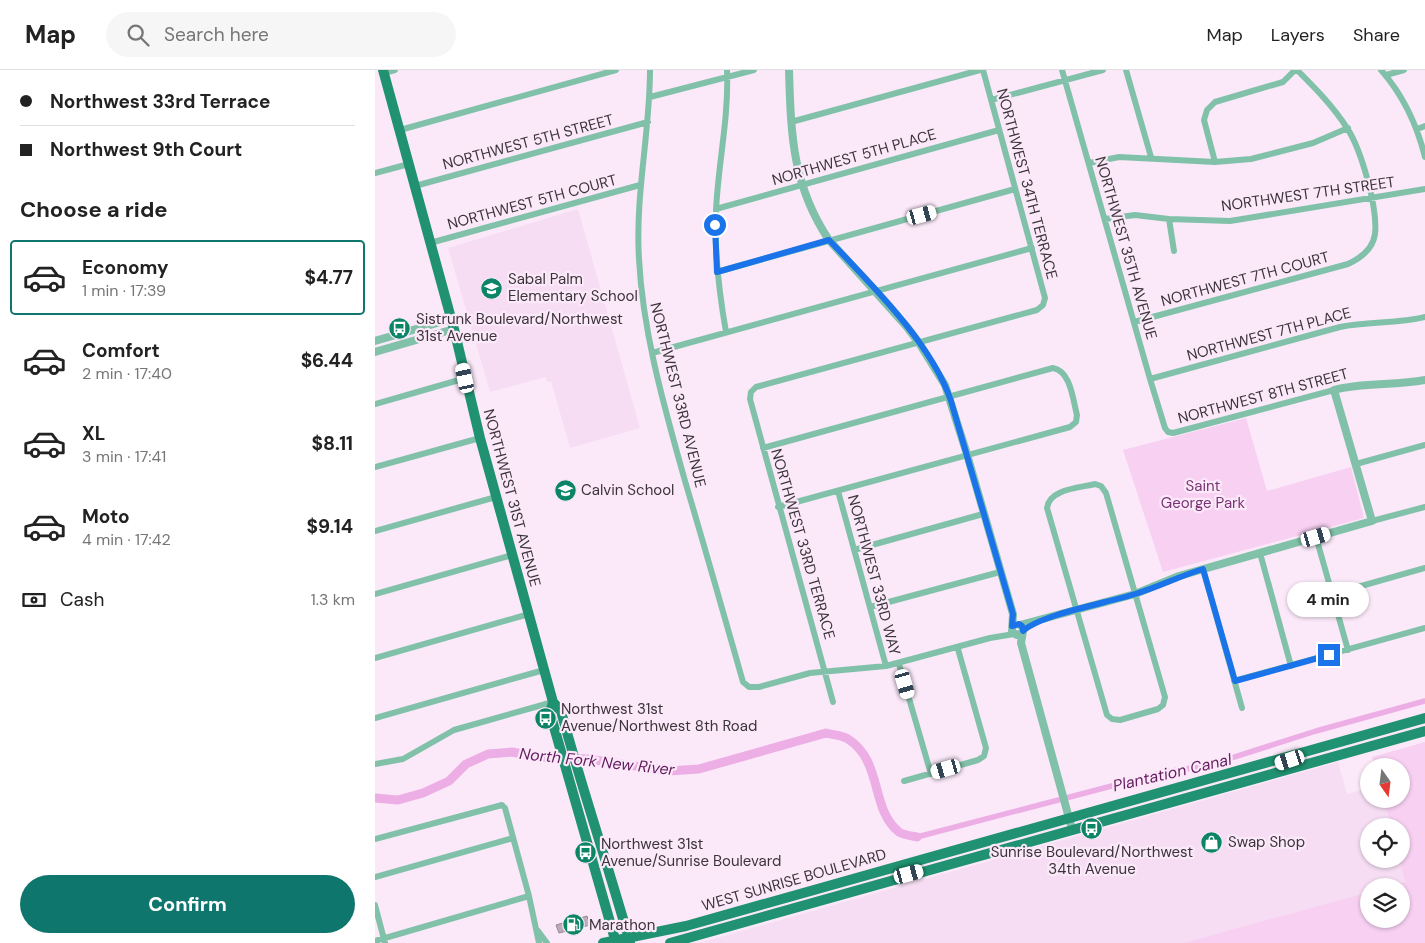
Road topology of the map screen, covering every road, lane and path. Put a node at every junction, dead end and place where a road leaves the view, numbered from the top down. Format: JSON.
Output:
{"nodes":[{"id":1,"x":395,"y":70,"type":"edge"},
{"id":2,"x":616,"y":70,"type":"edge"},
{"id":3,"x":650,"y":70,"type":"edge"},
{"id":4,"x":754,"y":70,"type":"edge"},
{"id":5,"x":789,"y":70,"type":"edge"},
{"id":6,"x":981,"y":70,"type":"edge"},
{"id":7,"x":1062,"y":70,"type":"edge"},
{"id":8,"x":1103,"y":70,"type":"edge"},
{"id":9,"x":1126,"y":70,"type":"edge"},
{"id":10,"x":1296,"y":70,"type":"edge"},
{"id":11,"x":1404,"y":70,"type":"edge"},
{"id":12,"x":383,"y":71,"type":"edge"},
{"id":13,"x":1383,"y":72,"type":"edge"},
{"id":14,"x":727,"y":74,"type":"edge"},
{"id":15,"x":1066,"y":80,"type":"junction"},
{"id":16,"x":650,"y":97,"type":"junction"},
{"id":17,"x":991,"y":100,"type":"junction"},
{"id":18,"x":648,"y":122,"type":"junction"},
{"id":19,"x":791,"y":122,"type":"junction"},
{"id":20,"x":1425,"y":126,"type":"edge"},
{"id":21,"x":1348,"y":128,"type":"junction"},
{"id":22,"x":1417,"y":129,"type":"junction"},
{"id":23,"x":400,"y":130,"type":"junction"},
{"id":24,"x":999,"y":130,"type":"junction"},
{"id":25,"x":1151,"y":157,"type":"junction"},
{"id":26,"x":1425,"y":157,"type":"edge"},
{"id":27,"x":1215,"y":162,"type":"junction"},
{"id":28,"x":1089,"y":163,"type":"junction"},
{"id":29,"x":409,"y":164,"type":"junction"},
{"id":30,"x":375,"y":173,"type":"edge"},
{"id":31,"x":640,"y":185,"type":"junction"},
{"id":32,"x":802,"y":185,"type":"junction"},
{"id":33,"x":415,"y":186,"type":"junction"},
{"id":34,"x":1015,"y":189,"type":"junction"},
{"id":35,"x":1425,"y":189,"type":"edge"},
{"id":36,"x":1371,"y":199,"type":"junction"},
{"id":37,"x":716,"y":209,"type":"junction"},
{"id":38,"x":1105,"y":219,"type":"junction"},
{"id":39,"x":1169,"y":220,"type":"junction"},
{"id":40,"x":829,"y":240,"type":"junction"},
{"id":41,"x":430,"y":242,"type":"junction"},
{"id":42,"x":1032,"y":248,"type":"junction"},
{"id":43,"x":1174,"y":250,"type":"dead end"},
{"id":44,"x":717,"y":272,"type":"junction"},
{"id":45,"x":875,"y":290,"type":"junction"},
{"id":46,"x":1425,"y":317,"type":"edge"},
{"id":47,"x":1135,"y":322,"type":"junction"},
{"id":48,"x":453,"y":324,"type":"junction"},
{"id":49,"x":726,"y":332,"type":"junction"},
{"id":50,"x":375,"y":341,"type":"edge"},
{"id":51,"x":919,"y":343,"type":"junction"},
{"id":52,"x":375,"y":352,"type":"edge"},
{"id":53,"x":652,"y":353,"type":"junction"},
{"id":54,"x":465,"y":378,"type":"junction"},
{"id":55,"x":1151,"y":379,"type":"junction"},
{"id":56,"x":1425,"y":380,"type":"edge"},
{"id":57,"x":1334,"y":390,"type":"junction"},
{"id":58,"x":949,"y":397,"type":"junction"},
{"id":59,"x":375,"y":404,"type":"edge"},
{"id":60,"x":1168,"y":432,"type":"joint"},
{"id":61,"x":480,"y":438,"type":"junction"},
{"id":62,"x":1425,"y":446,"type":"edge"},
{"id":63,"x":763,"y":448,"type":"junction"},
{"id":64,"x":967,"y":455,"type":"junction"},
{"id":65,"x":1356,"y":464,"type":"junction"},
{"id":66,"x":375,"y":467,"type":"edge"},
{"id":67,"x":838,"y":491,"type":"junction"},
{"id":68,"x":496,"y":497,"type":"junction"},
{"id":69,"x":778,"y":507,"type":"junction"},
{"id":70,"x":1425,"y":507,"type":"edge"},
{"id":71,"x":983,"y":514,"type":"junction"},
{"id":72,"x":1372,"y":521,"type":"junction"},
{"id":73,"x":375,"y":531,"type":"edge"},
{"id":74,"x":1316,"y":537,"type":"junction"},
{"id":75,"x":854,"y":550,"type":"junction"},
{"id":76,"x":1260,"y":553,"type":"junction"},
{"id":77,"x":512,"y":556,"type":"junction"},
{"id":78,"x":1425,"y":568,"type":"edge"},
{"id":79,"x":1203,"y":569,"type":"junction"},
{"id":80,"x":1000,"y":572,"type":"junction"},
{"id":81,"x":375,"y":594,"type":"edge"},
{"id":82,"x":1135,"y":594,"type":"junction"},
{"id":83,"x":1333,"y":594,"type":"junction"},
{"id":84,"x":870,"y":607,"type":"junction"},
{"id":85,"x":1077,"y":610,"type":"junction"},
{"id":86,"x":529,"y":614,"type":"junction"},
{"id":87,"x":1425,"y":628,"type":"edge"},
{"id":88,"x":1017,"y":630,"type":"junction"},
{"id":89,"x":958,"y":648,"type":"junction"},
{"id":90,"x":1348,"y":650,"type":"junction"},
{"id":91,"x":375,"y":658,"type":"edge"},
{"id":92,"x":899,"y":664,"type":"junction"},
{"id":93,"x":887,"y":666,"type":"junction"},
{"id":94,"x":1291,"y":666,"type":"junction"},
{"id":95,"x":544,"y":670,"type":"junction"},
{"id":96,"x":825,"y":671,"type":"junction"},
{"id":97,"x":1235,"y":681,"type":"junction"},
{"id":98,"x":553,"y":702,"type":"junction"},
{"id":99,"x":833,"y":702,"type":"dead end"},
{"id":100,"x":1242,"y":708,"type":"dead end"},
{"id":101,"x":375,"y":718,"type":"edge"},
{"id":102,"x":1425,"y":718,"type":"edge"},
{"id":103,"x":1425,"y":731,"type":"edge"},
{"id":104,"x":1295,"y":754,"type":"junction"},
{"id":105,"x":375,"y":764,"type":"edge"},
{"id":106,"x":931,"y":774,"type":"junction"},
{"id":107,"x":904,"y":781,"type":"dead end"},
{"id":108,"x":1214,"y":789,"type":"junction"},
{"id":109,"x":575,"y":804,"type":"junction"},
{"id":110,"x":1067,"y":813,"type":"junction"},
{"id":111,"x":590,"y":816,"type":"junction"},
{"id":112,"x":1072,"y":829,"type":"junction"},
{"id":113,"x":513,"y":838,"type":"junction"},
{"id":114,"x":375,"y":839,"type":"edge"},
{"id":115,"x":375,"y":877,"type":"edge"},
{"id":116,"x":529,"y":896,"type":"junction"},
{"id":117,"x":375,"y":905,"type":"edge"},
{"id":118,"x":536,"y":928,"type":"junction"},
{"id":119,"x":629,"y":940,"type":"edge"},
{"id":120,"x":375,"y":941,"type":"edge"},
{"id":121,"x":385,"y":941,"type":"edge"},
{"id":122,"x":616,"y":942,"type":"edge"},
{"id":123,"x":539,"y":943,"type":"edge"},
{"id":124,"x":547,"y":943,"type":"edge"},
{"id":125,"x":603,"y":943,"type":"edge"},
{"id":126,"x":670,"y":943,"type":"edge"}],
"edges":[{"from":1,"to":12,"type":"street"},
{"from":2,"to":23,"type":"street"},
{"from":3,"to":16,"type":"street","name":"NORTHWEST 33RD AVENUE"},
{"from":4,"to":14,"type":"street"},
{"from":5,"to":19,"type":"street"},
{"from":6,"to":17,"type":"street","name":"NORTHWEST 34TH TERRACE"},
{"from":6,"to":19,"type":"street"},
{"from":7,"to":15,"type":"street","name":"NORTHWEST 35TH AVENUE"},
{"from":8,"to":15,"type":"street"},
{"from":9,"to":25,"type":"street"},
{"from":10,"to":21,"type":"street"},
{"from":10,"to":27,"type":"street"},
{"from":11,"to":13,"type":"street"},
{"from":12,"to":23,"type":"main road","name":"NORTHWEST 31ST AVENUE"},
{"from":13,"to":22,"type":"street"},
{"from":14,"to":16,"type":"street"},
{"from":14,"to":37,"type":"street"},
{"from":15,"to":17,"type":"street"},
{"from":15,"to":28,"type":"street","name":"NORTHWEST 35TH AVENUE"},
{"from":16,"to":18,"type":"street","name":"NORTHWEST 33RD AVENUE"},
{"from":17,"to":24,"type":"street","name":"NORTHWEST 34TH TERRACE"},
{"from":18,"to":31,"type":"street","name":"NORTHWEST 33RD AVENUE"},
{"from":18,"to":33,"type":"street","name":"NORTHWEST 5TH STREET"},
{"from":19,"to":32,"type":"street"},
{"from":20,"to":22,"type":"street"},
{"from":21,"to":27,"type":"street"},
{"from":21,"to":36,"type":"street"},
{"from":22,"to":26,"type":"street"},
{"from":23,"to":29,"type":"main road","name":"NORTHWEST 31ST AVENUE"},
{"from":24,"to":32,"type":"street","name":"NORTHWEST 5TH PLACE"},
{"from":24,"to":34,"type":"street","name":"NORTHWEST 34TH TERRACE"},
{"from":25,"to":27,"type":"street"},
{"from":25,"to":28,"type":"street"},
{"from":28,"to":38,"type":"street","name":"NORTHWEST 35TH AVENUE"},
{"from":29,"to":30,"type":"street"},
{"from":29,"to":33,"type":"main road","name":"NORTHWEST 31ST AVENUE"},
{"from":31,"to":41,"type":"street","name":"NORTHWEST 5TH COURT"},
{"from":31,"to":53,"type":"street","name":"NORTHWEST 33RD AVENUE"},
{"from":32,"to":37,"type":"street","name":"NORTHWEST 5TH PLACE"},
{"from":32,"to":40,"type":"street"},
{"from":33,"to":41,"type":"main road","name":"NORTHWEST 31ST AVENUE"},
{"from":34,"to":40,"type":"street"},
{"from":34,"to":42,"type":"street","name":"NORTHWEST 34TH TERRACE"},
{"from":35,"to":36,"type":"street","name":"NORTHWEST 7TH STREET"},
{"from":36,"to":39,"type":"street","name":"NORTHWEST 7TH STREET"},
{"from":36,"to":47,"type":"street","name":"NORTHWEST 7TH COURT"},
{"from":37,"to":44,"type":"street"},
{"from":38,"to":39,"type":"street","name":"NORTHWEST 7TH STREET"},
{"from":38,"to":47,"type":"street","name":"NORTHWEST 35TH AVENUE"},
{"from":39,"to":43,"type":"street"},
{"from":40,"to":44,"type":"street"},
{"from":40,"to":45,"type":"street"},
{"from":41,"to":48,"type":"main road","name":"NORTHWEST 31ST AVENUE"},
{"from":42,"to":45,"type":"street"},
{"from":42,"to":51,"type":"street","name":"NORTHWEST 34TH TERRACE"},
{"from":44,"to":49,"type":"street"},
{"from":45,"to":49,"type":"street"},
{"from":45,"to":51,"type":"street"},
{"from":46,"to":55,"type":"street","name":"NORTHWEST 7TH PLACE"},
{"from":47,"to":55,"type":"street","name":"NORTHWEST 35TH AVENUE"},
{"from":48,"to":50,"type":"street"},
{"from":48,"to":52,"type":"street"},
{"from":48,"to":54,"type":"main road","name":"NORTHWEST 31ST AVENUE"},
{"from":49,"to":53,"type":"street"},
{"from":51,"to":58,"type":"street"},
{"from":51,"to":63,"type":"street","name":"NORTHWEST 33RD TERRACE"},
{"from":53,"to":96,"type":"street","name":"NORTHWEST 33RD AVENUE"},
{"from":54,"to":59,"type":"street"},
{"from":54,"to":61,"type":"main road","name":"NORTHWEST 31ST AVENUE"},
{"from":55,"to":60,"type":"street","name":"NORTHWEST 35TH AVENUE"},
{"from":56,"to":57,"type":"street","name":"NORTHWEST 8TH STREET"},
{"from":57,"to":60,"type":"street","name":"NORTHWEST 8TH STREET"},
{"from":57,"to":65,"type":"street"},
{"from":58,"to":63,"type":"street"},
{"from":58,"to":64,"type":"street"},
{"from":58,"to":64,"type":"street"},
{"from":61,"to":66,"type":"street"},
{"from":61,"to":68,"type":"main road","name":"NORTHWEST 31ST AVENUE"},
{"from":62,"to":65,"type":"street"},
{"from":63,"to":69,"type":"street","name":"NORTHWEST 33RD TERRACE"},
{"from":64,"to":67,"type":"street"},
{"from":64,"to":71,"type":"street"},
{"from":65,"to":72,"type":"street"},
{"from":67,"to":69,"type":"street"},
{"from":67,"to":75,"type":"street","name":"NORTHWEST 33RD WAY"},
{"from":68,"to":73,"type":"street"},
{"from":68,"to":77,"type":"main road","name":"NORTHWEST 31ST AVENUE"},
{"from":69,"to":96,"type":"street","name":"NORTHWEST 33RD TERRACE"},
{"from":70,"to":72,"type":"street"},
{"from":71,"to":75,"type":"street"},
{"from":71,"to":80,"type":"street"},
{"from":72,"to":74,"type":"street"},
{"from":74,"to":76,"type":"street"},
{"from":74,"to":83,"type":"street"},
{"from":75,"to":84,"type":"street","name":"NORTHWEST 33RD WAY"},
{"from":76,"to":79,"type":"street"},
{"from":76,"to":94,"type":"street"},
{"from":77,"to":81,"type":"street"},
{"from":77,"to":86,"type":"main road","name":"NORTHWEST 31ST AVENUE"},
{"from":78,"to":83,"type":"street"},
{"from":79,"to":82,"type":"street"},
{"from":79,"to":97,"type":"street"},
{"from":80,"to":84,"type":"street"},
{"from":80,"to":88,"type":"street"},
{"from":82,"to":85,"type":"street"},
{"from":82,"to":85,"type":"street"},
{"from":82,"to":85,"type":"street"},
{"from":83,"to":90,"type":"street"},
{"from":84,"to":93,"type":"street","name":"NORTHWEST 33RD WAY"},
{"from":85,"to":88,"type":"street"},
{"from":86,"to":91,"type":"street"},
{"from":86,"to":95,"type":"main road","name":"NORTHWEST 31ST AVENUE"},
{"from":87,"to":90,"type":"street"},
{"from":88,"to":89,"type":"street"},
{"from":88,"to":110,"type":"street"},
{"from":89,"to":92,"type":"street"},
{"from":89,"to":106,"type":"street"},
{"from":90,"to":94,"type":"street"},
{"from":92,"to":93,"type":"street"},
{"from":92,"to":106,"type":"street","name":"NORTHWEST 33RD WAY"},
{"from":93,"to":96,"type":"street"},
{"from":94,"to":97,"type":"street"},
{"from":95,"to":98,"type":"main road","name":"NORTHWEST 31ST AVENUE"},
{"from":95,"to":101,"type":"street"},
{"from":96,"to":99,"type":"street","name":"NORTHWEST 33RD TERRACE"},
{"from":97,"to":100,"type":"street"},
{"from":98,"to":105,"type":"street"},
{"from":98,"to":109,"type":"main road","name":"NORTHWEST 31ST AVENUE"},
{"from":98,"to":111,"type":"main road","name":"NORTHWEST 31ST AVENUE"},
{"from":102,"to":104,"type":"main road","name":"WEST SUNRISE BOULEVARD"},
{"from":103,"to":108,"type":"main road","name":"WEST SUNRISE BOULEVARD"},
{"from":104,"to":108,"type":"main road"},
{"from":104,"to":110,"type":"main road","name":"WEST SUNRISE BOULEVARD"},
{"from":106,"to":107,"type":"street"},
{"from":108,"to":112,"type":"main road","name":"WEST SUNRISE BOULEVARD"},
{"from":109,"to":111,"type":"main road"},
{"from":109,"to":122,"type":"main road","name":"NORTHWEST 31ST AVENUE"},
{"from":110,"to":112,"type":"street"},
{"from":110,"to":119,"type":"main road","name":"WEST SUNRISE BOULEVARD"},
{"from":111,"to":119,"type":"main road","name":"NORTHWEST 31ST AVENUE"},
{"from":112,"to":126,"type":"main road","name":"WEST SUNRISE BOULEVARD"},
{"from":113,"to":114,"type":"street"},
{"from":113,"to":115,"type":"street"},
{"from":113,"to":116,"type":"street"},
{"from":116,"to":118,"type":"street"},
{"from":116,"to":121,"type":"street"},
{"from":117,"to":121,"type":"street"},
{"from":118,"to":123,"type":"street"},
{"from":118,"to":124,"type":"street"},
{"from":119,"to":122,"type":"main road","name":"WEST SUNRISE BOULEVARD"},
{"from":120,"to":121,"type":"street"},
{"from":122,"to":125,"type":"main road","name":"WEST SUNRISE BOULEVARD"}]}
